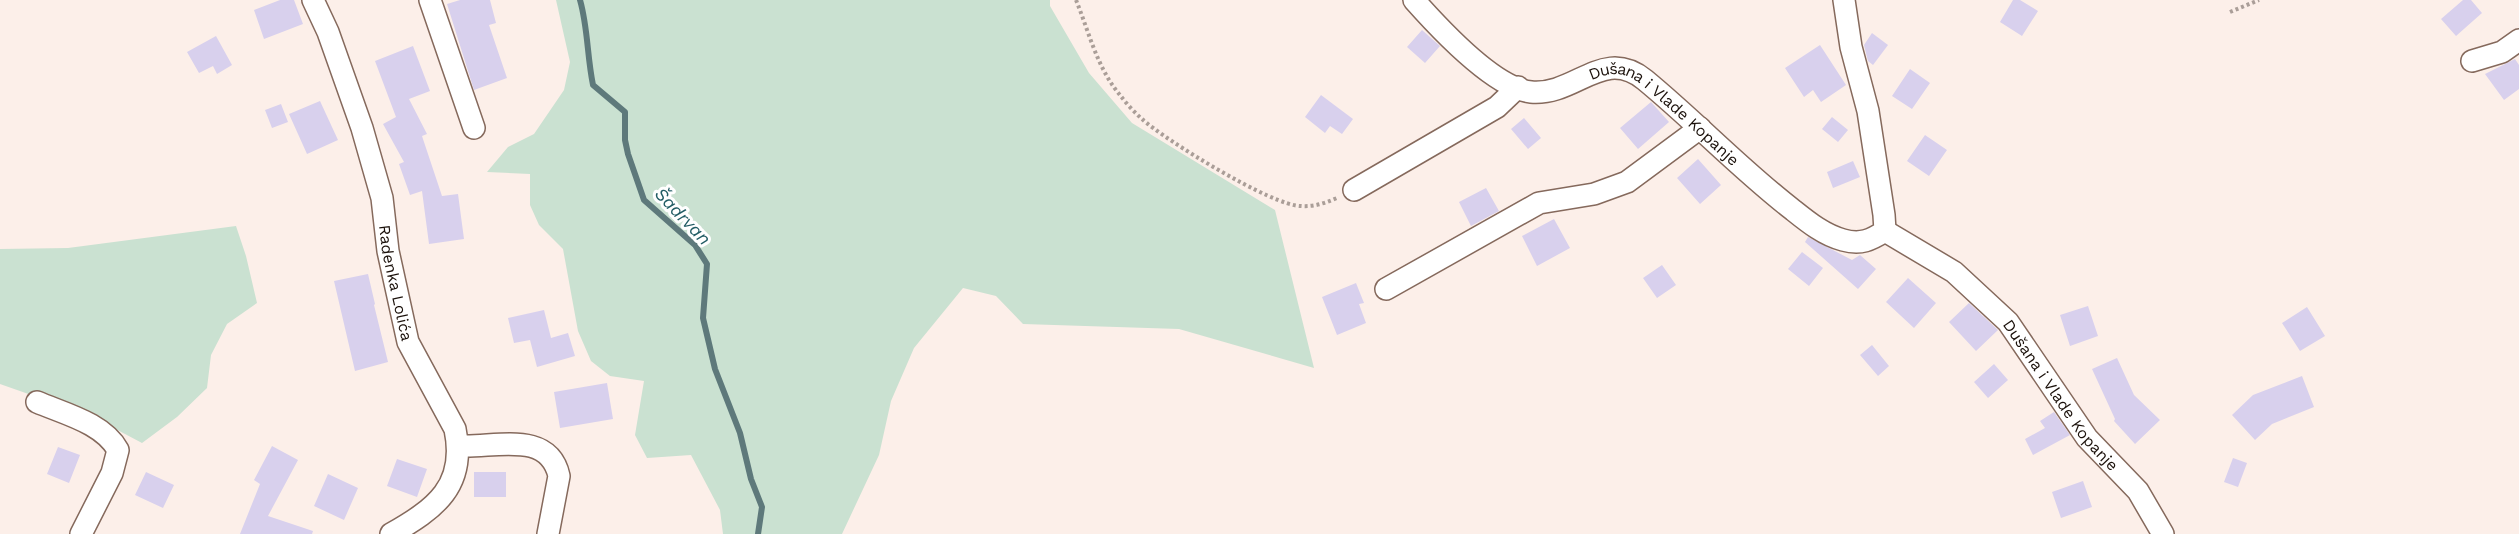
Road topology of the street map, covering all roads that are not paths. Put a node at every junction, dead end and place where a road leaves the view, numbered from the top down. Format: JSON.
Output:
{"nodes":[{"id":1,"x":313,"y":0,"type":"edge"},
{"id":2,"x":430,"y":0,"type":"edge"},
{"id":3,"x":1414,"y":0,"type":"edge"},
{"id":4,"x":1844,"y":0,"type":"edge"},
{"id":5,"x":2519,"y":40,"type":"edge"},
{"id":6,"x":2472,"y":61,"type":"dead end"},
{"id":7,"x":1518,"y":87,"type":"junction"},
{"id":8,"x":474,"y":128,"type":"dead end"},
{"id":9,"x":1700,"y":128,"type":"junction"},
{"id":10,"x":1354,"y":190,"type":"road end"},
{"id":11,"x":1885,"y":231,"type":"junction"},
{"id":12,"x":1386,"y":289,"type":"dead end"},
{"id":13,"x":37,"y":402,"type":"dead end"},
{"id":14,"x":458,"y":443,"type":"junction"},
{"id":15,"x":81,"y":534,"type":"edge"},
{"id":16,"x":391,"y":534,"type":"edge"},
{"id":17,"x":548,"y":534,"type":"edge"},
{"id":18,"x":2163,"y":534,"type":"edge"}],
"edges":[{"from":1,"to":14,"type":"street","name":"Radenka Lolića"},
{"from":2,"to":8,"type":"street"},
{"from":3,"to":7,"type":"street","name":"Dušana i Vlade Kopanje"},
{"from":4,"to":11,"type":"street"},
{"from":5,"to":6,"type":"street"},
{"from":7,"to":9,"type":"street","name":"Dušana i Vlade Kopanje"},
{"from":7,"to":10,"type":"street"},
{"from":9,"to":11,"type":"street","name":"Dušana i Vlade Kopanje"},
{"from":9,"to":12,"type":"street"},
{"from":11,"to":18,"type":"street","name":"Dušana i Vlade Kopanje"},
{"from":13,"to":15,"type":"street"},
{"from":14,"to":16,"type":"street","name":"Radenka Lolića"},
{"from":14,"to":17,"type":"street"}]}
